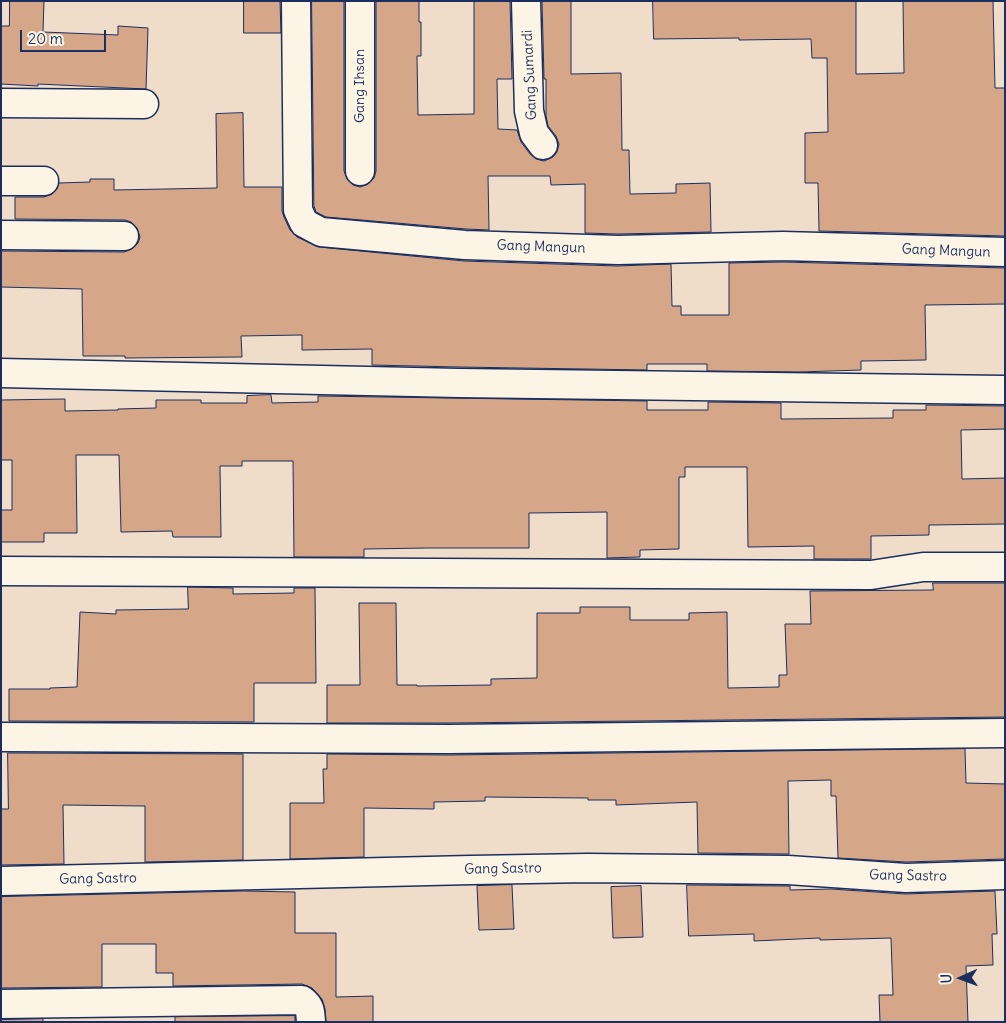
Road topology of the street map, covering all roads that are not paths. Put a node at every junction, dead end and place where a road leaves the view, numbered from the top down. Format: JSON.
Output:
{"nodes":[{"id":1,"x":296,"y":1,"type":"edge"},
{"id":2,"x":360,"y":1,"type":"edge"},
{"id":3,"x":526,"y":1,"type":"edge"},
{"id":4,"x":1,"y":104,"type":"edge"},
{"id":5,"x":144,"y":104,"type":"dead end"},
{"id":6,"x":543,"y":145,"type":"dead end"},
{"id":7,"x":360,"y":171,"type":"dead end"},
{"id":8,"x":1,"y":181,"type":"edge"},
{"id":9,"x":44,"y":181,"type":"dead end"},
{"id":10,"x":1,"y":235,"type":"edge"},
{"id":11,"x":124,"y":236,"type":"dead end"},
{"id":12,"x":1005,"y":252,"type":"edge"},
{"id":13,"x":1,"y":373,"type":"edge"},
{"id":14,"x":1005,"y":390,"type":"edge"},
{"id":15,"x":1005,"y":567,"type":"edge"},
{"id":16,"x":1,"y":571,"type":"edge"},
{"id":17,"x":1005,"y":733,"type":"edge"},
{"id":18,"x":1,"y":737,"type":"edge"},
{"id":19,"x":1005,"y":875,"type":"edge"},
{"id":20,"x":1,"y":881,"type":"edge"},
{"id":21,"x":1,"y":1004,"type":"edge"},
{"id":22,"x":311,"y":1022,"type":"edge"}],
"edges":[{"from":1,"to":12,"type":"street","name":"Gang Mangun"},
{"from":2,"to":7,"type":"street","name":"Gang Ihsan"},
{"from":3,"to":6,"type":"street","name":"Gang Sumardi"},
{"from":4,"to":5,"type":"street"},
{"from":8,"to":9,"type":"street"},
{"from":10,"to":11,"type":"street"},
{"from":13,"to":14,"type":"street"},
{"from":15,"to":16,"type":"street"},
{"from":17,"to":18,"type":"street"},
{"from":19,"to":20,"type":"street","name":"Gang Sastro"},
{"from":21,"to":22,"type":"street"}]}
